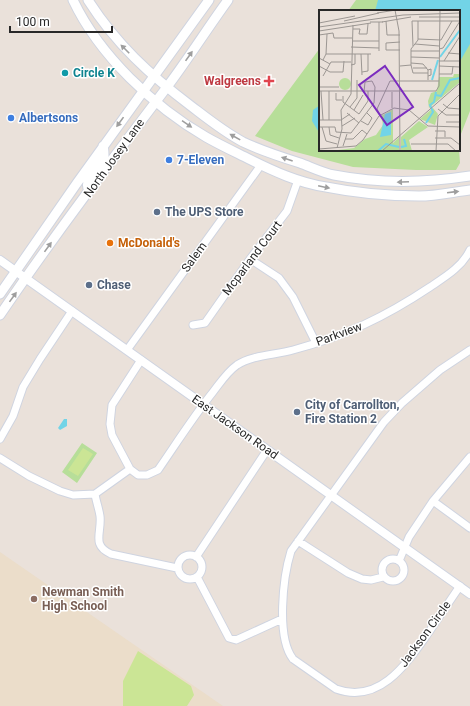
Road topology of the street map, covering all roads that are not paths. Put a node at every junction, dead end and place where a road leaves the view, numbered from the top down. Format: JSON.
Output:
{"nodes":[{"id":1,"x":73,"y":0,"type":"edge"},
{"id":2,"x":88,"y":0,"type":"edge"},
{"id":3,"x":210,"y":0,"type":"edge"},
{"id":4,"x":228,"y":0,"type":"edge"},
{"id":5,"x":153,"y":77,"type":"junction"},
{"id":6,"x":166,"y":88,"type":"junction"},
{"id":7,"x":143,"y":91,"type":"junction"},
{"id":8,"x":156,"y":100,"type":"junction"},
{"id":9,"x":103,"y":146,"type":"junction"},
{"id":10,"x":266,"y":152,"type":"junction"},
{"id":11,"x":261,"y":165,"type":"junction"},
{"id":12,"x":470,"y":176,"type":"edge"},
{"id":13,"x":298,"y":180,"type":"junction"},
{"id":14,"x":76,"y":183,"type":"junction"},
{"id":15,"x":470,"y":190,"type":"edge"},
{"id":16,"x":90,"y":191,"type":"junction"},
{"id":17,"x":66,"y":223,"type":"junction"},
{"id":18,"x":470,"y":250,"type":"edge"},
{"id":19,"x":250,"y":259,"type":"junction"},
{"id":20,"x":0,"y":260,"type":"edge"},
{"id":21,"x":15,"y":271,"type":"junction"},
{"id":22,"x":26,"y":278,"type":"junction"},
{"id":23,"x":0,"y":294,"type":"edge"},
{"id":24,"x":72,"y":311,"type":"junction"},
{"id":25,"x":0,"y":315,"type":"edge"},
{"id":26,"x":193,"y":325,"type":"dead end"},
{"id":27,"x":316,"y":343,"type":"junction"},
{"id":28,"x":127,"y":350,"type":"junction"},
{"id":29,"x":470,"y":350,"type":"edge"},
{"id":30,"x":141,"y":360,"type":"junction"},
{"id":31,"x":203,"y":404,"type":"junction"},
{"id":32,"x":0,"y":439,"type":"edge"},
{"id":33,"x":267,"y":450,"type":"junction"},
{"id":34,"x":470,"y":457,"type":"edge"},
{"id":35,"x":0,"y":458,"type":"edge"},
{"id":36,"x":130,"y":468,"type":"junction"},
{"id":37,"x":95,"y":494,"type":"junction"},
{"id":38,"x":330,"y":495,"type":"junction"},
{"id":39,"x":433,"y":501,"type":"junction"},
{"id":40,"x":470,"y":528,"type":"edge"},
{"id":41,"x":298,"y":541,"type":"junction"},
{"id":42,"x":406,"y":548,"type":"junction"},
{"id":43,"x":196,"y":557,"type":"junction"},
{"id":44,"x":399,"y":561,"type":"junction"},
{"id":45,"x":178,"y":568,"type":"junction"},
{"id":46,"x":383,"y":576,"type":"junction"},
{"id":47,"x":197,"y":577,"type":"junction"},
{"id":48,"x":460,"y":586,"type":"junction"},
{"id":49,"x":470,"y":594,"type":"edge"},
{"id":50,"x":282,"y":619,"type":"junction"}],
"edges":[{"from":1,"to":7,"type":"main road"},
{"from":5,"to":2,"type":"main road","one_way":true},
{"from":3,"to":5,"type":"main road","name":"North Josey Lane"},
{"from":6,"to":4,"type":"main road","name":"North Josey Lane","one_way":true},
{"from":5,"to":6,"type":"main road"},
{"from":5,"to":7,"type":"main road","name":"North Josey Lane"},
{"from":6,"to":8,"type":"main road","name":"North Josey Lane"},
{"from":10,"to":6,"type":"main road","one_way":true},
{"from":7,"to":8,"type":"main road"},
{"from":7,"to":9,"type":"main road","name":"North Josey Lane","one_way":true},
{"from":8,"to":11,"type":"main road","one_way":true},
{"from":8,"to":16,"type":"main road","name":"North Josey Lane"},
{"from":9,"to":14,"type":"main road","name":"North Josey Lane"},
{"from":9,"to":16,"type":"main road"},
{"from":10,"to":11,"type":"main road"},
{"from":12,"to":10,"type":"main road","one_way":true},
{"from":11,"to":13,"type":"main road"},
{"from":11,"to":28,"type":"street","name":"Salem"},
{"from":13,"to":15,"type":"main road","one_way":true},
{"from":13,"to":19,"type":"street","name":"Mcparland Court"},
{"from":14,"to":17,"type":"main road"},
{"from":14,"to":21,"type":"main road","name":"North Josey Lane"},
{"from":16,"to":17,"type":"main road","name":"North Josey Lane"},
{"from":22,"to":17,"type":"main road","name":"North Josey Lane","one_way":true},
{"from":18,"to":27,"type":"street","name":"Parkview"},
{"from":19,"to":26,"type":"street","name":"Mcparland Court"},
{"from":19,"to":27,"type":"street"},
{"from":20,"to":21,"type":"street","name":"East Jackson Road"},
{"from":21,"to":22,"type":"street","name":"East Jackson Road"},
{"from":21,"to":23,"type":"main road","name":"North Josey Lane"},
{"from":22,"to":24,"type":"street","name":"East Jackson Road"},
{"from":25,"to":22,"type":"main road","name":"North Josey Lane","one_way":true},
{"from":24,"to":28,"type":"street","name":"East Jackson Road"},
{"from":24,"to":32,"type":"street"},
{"from":27,"to":31,"type":"street","name":"Parkview"},
{"from":28,"to":30,"type":"street","name":"East Jackson Road"},
{"from":29,"to":38,"type":"street","name":"Jackson Circle"},
{"from":30,"to":31,"type":"street","name":"East Jackson Road"},
{"from":30,"to":36,"type":"street"},
{"from":31,"to":33,"type":"street","name":"East Jackson Road"},
{"from":31,"to":36,"type":"street","name":"Parkview"},
{"from":33,"to":38,"type":"street","name":"East Jackson Road"},
{"from":33,"to":43,"type":"street"},
{"from":34,"to":39,"type":"street"},
{"from":35,"to":37,"type":"street"},
{"from":36,"to":37,"type":"street"},
{"from":37,"to":45,"type":"street"},
{"from":38,"to":41,"type":"street","name":"Jackson Circle"},
{"from":38,"to":42,"type":"street","name":"East Jackson Road"},
{"from":39,"to":40,"type":"street"},
{"from":39,"to":42,"type":"street"},
{"from":41,"to":46,"type":"street"},
{"from":41,"to":50,"type":"street","name":"Jackson Circle"},
{"from":42,"to":44,"type":"street"},
{"from":42,"to":48,"type":"street","name":"East Jackson Road"},
{"from":43,"to":45,"type":"street"},
{"from":43,"to":47,"type":"street"},
{"from":44,"to":46,"type":"street"},
{"from":44,"to":46,"type":"street"},
{"from":45,"to":47,"type":"street"},
{"from":47,"to":50,"type":"street"},
{"from":48,"to":49,"type":"street","name":"East Jackson Road"},
{"from":48,"to":50,"type":"street","name":"Jackson Circle"}]}
